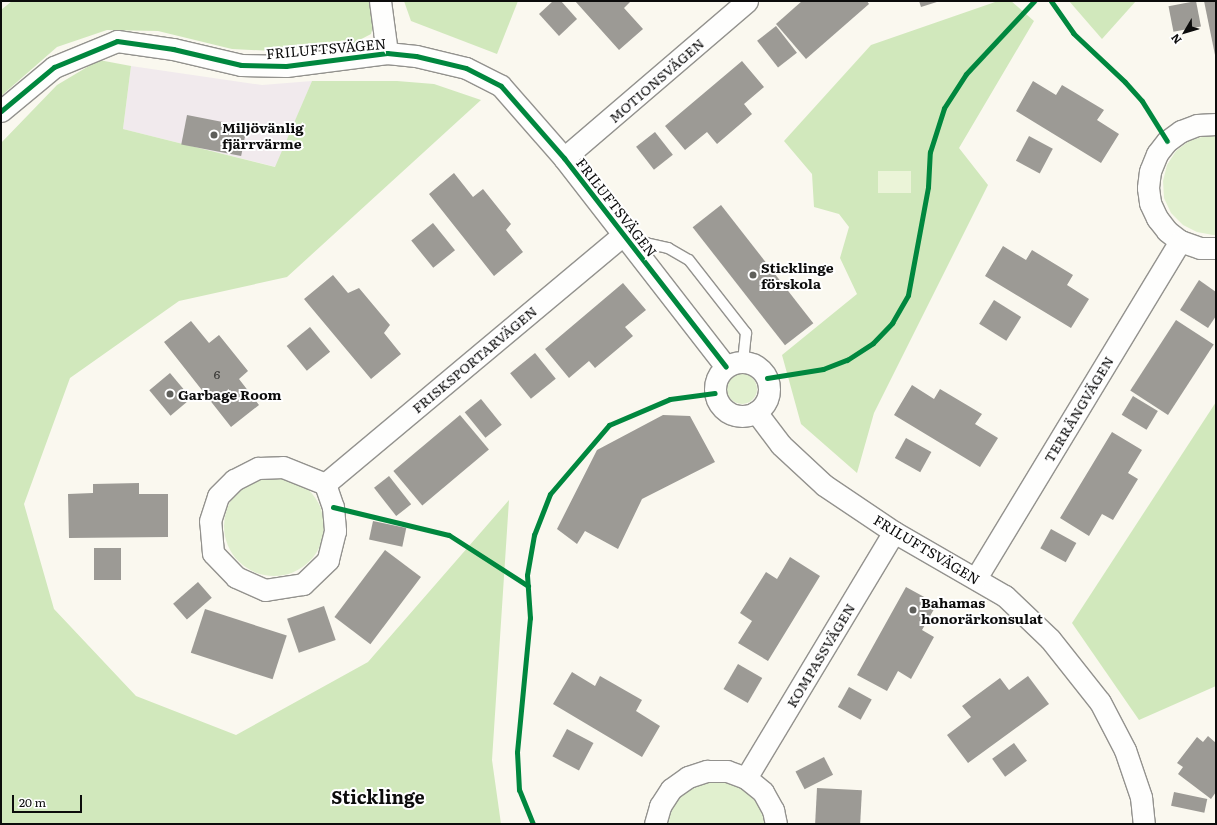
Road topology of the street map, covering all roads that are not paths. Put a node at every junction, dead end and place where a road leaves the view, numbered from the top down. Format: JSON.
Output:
{"nodes":[{"id":1,"x":380,"y":1,"type":"edge"},
{"id":2,"x":747,"y":1,"type":"edge"},
{"id":3,"x":387,"y":53,"type":"junction"},
{"id":4,"x":1,"y":110,"type":"edge"},
{"id":5,"x":1216,"y":124,"type":"edge"},
{"id":6,"x":564,"y":158,"type":"junction"},
{"id":7,"x":628,"y":241,"type":"junction"},
{"id":8,"x":1180,"y":241,"type":"junction"},
{"id":9,"x":1216,"y":248,"type":"edge"},
{"id":10,"x":735,"y":365,"type":"junction"},
{"id":11,"x":756,"y":412,"type":"junction"},
{"id":12,"x":325,"y":484,"type":"junction"},
{"id":13,"x":894,"y":532,"type":"junction"},
{"id":14,"x":976,"y":578,"type":"junction"},
{"id":15,"x":746,"y":778,"type":"junction"},
{"id":16,"x":655,"y":824,"type":"edge"},
{"id":17,"x":776,"y":824,"type":"edge"},
{"id":18,"x":1144,"y":824,"type":"edge"}],
"edges":[{"from":1,"to":3,"type":"street"},
{"from":2,"to":6,"type":"street","name":"MOTIONSVÄGEN"},
{"from":3,"to":4,"type":"street","name":"FRILUFTSVÄGEN"},
{"from":3,"to":6,"type":"street","name":"FRILUFTSVÄGEN"},
{"from":5,"to":8,"type":"street"},
{"from":6,"to":7,"type":"street","name":"FRILUFTSVÄGEN"},
{"from":7,"to":10,"type":"street","name":"FRILUFTSVÄGEN"},
{"from":7,"to":10,"type":"lane"},
{"from":7,"to":12,"type":"street","name":"FRISKSPORTARVÄGEN"},
{"from":8,"to":9,"type":"street"},
{"from":8,"to":14,"type":"street","name":"TERRÄNGVÄGEN"},
{"from":10,"to":11,"type":"street"},
{"from":10,"to":11,"type":"street"},
{"from":11,"to":13,"type":"street","name":"FRILUFTSVÄGEN"},
{"from":12,"to":12,"type":"street"},
{"from":13,"to":14,"type":"street","name":"FRILUFTSVÄGEN"},
{"from":13,"to":15,"type":"street","name":"KOMPASSVÄGEN"},
{"from":14,"to":18,"type":"street","name":"FRILUFTSVÄGEN"},
{"from":15,"to":16,"type":"street"},
{"from":15,"to":17,"type":"street"}]}
